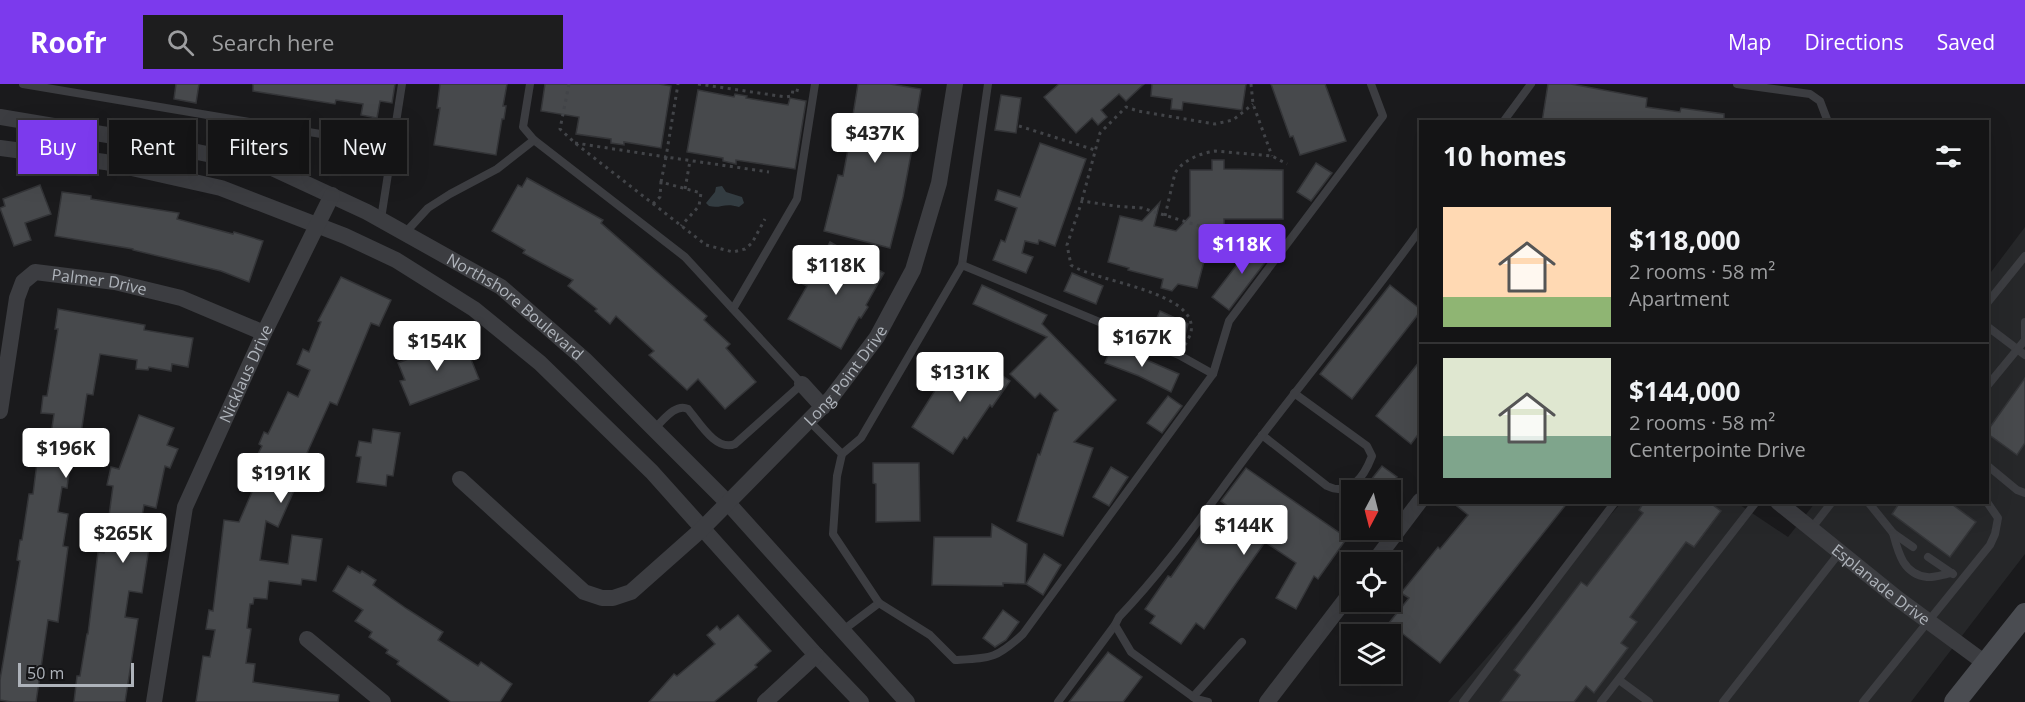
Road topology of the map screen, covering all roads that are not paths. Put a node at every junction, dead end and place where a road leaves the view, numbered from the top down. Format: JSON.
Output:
{"nodes":[{"id":1,"x":23,"y":84,"type":"edge"},
{"id":2,"x":402,"y":84,"type":"edge"},
{"id":3,"x":530,"y":84,"type":"edge"},
{"id":4,"x":815,"y":84,"type":"edge"},
{"id":5,"x":955,"y":84,"type":"edge"},
{"id":6,"x":988,"y":84,"type":"edge"},
{"id":7,"x":1371,"y":84,"type":"edge"},
{"id":8,"x":1531,"y":84,"type":"edge"},
{"id":9,"x":1737,"y":84,"type":"edge"},
{"id":10,"x":0,"y":117,"type":"edge"},
{"id":11,"x":396,"y":120,"type":"edge"},
{"id":12,"x":1504,"y":120,"type":"edge"},
{"id":13,"x":1827,"y":120,"type":"edge"},
{"id":14,"x":321,"y":134,"type":"edge"},
{"id":15,"x":534,"y":140,"type":"junction"},
{"id":16,"x":0,"y":148,"type":"edge"},
{"id":17,"x":388,"y":174,"type":"edge"},
{"id":18,"x":332,"y":195,"type":"junction"},
{"id":19,"x":381,"y":219,"type":"junction"},
{"id":20,"x":317,"y":226,"type":"junction"},
{"id":21,"x":1419,"y":231,"type":"edge"},
{"id":22,"x":405,"y":233,"type":"junction"},
{"id":23,"x":2025,"y":256,"type":"edge"},
{"id":24,"x":962,"y":265,"type":"junction"},
{"id":25,"x":1989,"y":301,"type":"edge"},
{"id":26,"x":733,"y":309,"type":"junction"},
{"id":27,"x":2025,"y":322,"type":"edge"},
{"id":28,"x":1989,"y":328,"type":"edge"},
{"id":29,"x":264,"y":333,"type":"junction"},
{"id":30,"x":2025,"y":341,"type":"edge"},
{"id":31,"x":2021,"y":352,"type":"edge"},
{"id":32,"x":1213,"y":374,"type":"junction"},
{"id":33,"x":802,"y":384,"type":"junction"},
{"id":34,"x":1989,"y":384,"type":"edge"},
{"id":35,"x":1294,"y":393,"type":"junction"},
{"id":36,"x":823,"y":406,"type":"junction"},
{"id":37,"x":0,"y":411,"type":"edge"},
{"id":38,"x":809,"y":421,"type":"junction"},
{"id":39,"x":654,"y":429,"type":"junction"},
{"id":40,"x":1262,"y":435,"type":"junction"},
{"id":41,"x":842,"y":453,"type":"junction"},
{"id":42,"x":1989,"y":467,"type":"edge"},
{"id":43,"x":460,"y":478,"type":"dead end"},
{"id":44,"x":2025,"y":493,"type":"edge"},
{"id":45,"x":1419,"y":502,"type":"edge"},
{"id":46,"x":728,"y":503,"type":"junction"},
{"id":47,"x":1613,"y":504,"type":"edge"},
{"id":48,"x":1754,"y":504,"type":"edge"},
{"id":49,"x":1780,"y":504,"type":"edge"},
{"id":50,"x":1830,"y":504,"type":"edge"},
{"id":51,"x":1870,"y":504,"type":"edge"},
{"id":52,"x":1988,"y":504,"type":"edge"},
{"id":53,"x":702,"y":529,"type":"junction"},
{"id":54,"x":1811,"y":529,"type":"junction"},
{"id":55,"x":1893,"y":533,"type":"junction"},
{"id":56,"x":1913,"y":547,"type":"dead end"},
{"id":57,"x":1382,"y":552,"type":"edge"},
{"id":58,"x":1840,"y":552,"type":"junction"},
{"id":59,"x":1928,"y":557,"type":"dead end"},
{"id":60,"x":1952,"y":573,"type":"junction"},
{"id":61,"x":1961,"y":580,"type":"junction"},
{"id":62,"x":879,"y":603,"type":"junction"},
{"id":63,"x":1341,"y":605,"type":"edge"},
{"id":64,"x":2025,"y":614,"type":"edge"},
{"id":65,"x":1928,"y":621,"type":"junction"},
{"id":66,"x":1115,"y":625,"type":"junction"},
{"id":67,"x":842,"y":631,"type":"junction"},
{"id":68,"x":307,"y":639,"type":"dead end"},
{"id":69,"x":1242,"y":642,"type":"dead end"},
{"id":70,"x":816,"y":655,"type":"junction"},
{"id":71,"x":1985,"y":663,"type":"junction"},
{"id":72,"x":1619,"y":680,"type":"junction"},
{"id":73,"x":1195,"y":699,"type":"edge"},
{"id":74,"x":154,"y":702,"type":"edge"},
{"id":75,"x":383,"y":702,"type":"edge"},
{"id":76,"x":765,"y":702,"type":"edge"},
{"id":77,"x":861,"y":702,"type":"edge"},
{"id":78,"x":908,"y":702,"type":"edge"},
{"id":79,"x":1058,"y":702,"type":"edge"},
{"id":80,"x":1208,"y":702,"type":"edge"},
{"id":81,"x":1267,"y":702,"type":"edge"},
{"id":82,"x":1463,"y":702,"type":"edge"},
{"id":83,"x":1601,"y":702,"type":"edge"},
{"id":84,"x":1648,"y":702,"type":"edge"},
{"id":85,"x":1723,"y":702,"type":"edge"},
{"id":86,"x":1863,"y":702,"type":"edge"},
{"id":87,"x":1955,"y":702,"type":"edge"}],
"edges":[{"from":1,"to":14,"type":"lane"},
{"from":2,"to":11,"type":"lane"},
{"from":3,"to":15,"type":"lane"},
{"from":4,"to":26,"type":"lane"},
{"from":5,"to":36,"type":"street","name":"Long Point Drive"},
{"from":6,"to":24,"type":"lane"},
{"from":7,"to":32,"type":"lane"},
{"from":8,"to":12,"type":"lane"},
{"from":9,"to":13,"type":"lane"},
{"from":10,"to":18,"type":"street","name":"Northshore Boulevard"},
{"from":15,"to":22,"type":"lane"},
{"from":15,"to":26,"type":"lane"},
{"from":16,"to":20,"type":"street","name":"Northshore Boulevard"},
{"from":17,"to":19,"type":"lane"},
{"from":18,"to":19,"type":"street","name":"Northshore Boulevard"},
{"from":18,"to":20,"type":"street","name":"Nicklaus Drive"},
{"from":19,"to":22,"type":"street","name":"Northshore Boulevard"},
{"from":20,"to":29,"type":"street","name":"Nicklaus Drive"},
{"from":20,"to":53,"type":"street","name":"Northshore Boulevard"},
{"from":21,"to":35,"type":"lane"},
{"from":22,"to":39,"type":"street","name":"Northshore Boulevard"},
{"from":23,"to":25,"type":"lane"},
{"from":24,"to":32,"type":"lane"},
{"from":24,"to":41,"type":"lane"},
{"from":26,"to":33,"type":"lane"},
{"from":27,"to":30,"type":"lane"},
{"from":28,"to":31,"type":"lane"},
{"from":29,"to":37,"type":"street","name":"Palmer Drive"},
{"from":29,"to":74,"type":"street","name":"Nicklaus Drive"},
{"from":30,"to":31,"type":"lane"},
{"from":31,"to":34,"type":"lane"},
{"from":32,"to":62,"type":"lane"},
{"from":33,"to":36,"type":"street"},
{"from":33,"to":39,"type":"lane"},
{"from":35,"to":40,"type":"lane"},
{"from":35,"to":40,"type":"lane"},
{"from":36,"to":38,"type":"street","name":"Long Point Drive"},
{"from":38,"to":41,"type":"lane"},
{"from":38,"to":46,"type":"street","name":"Long Point Drive"},
{"from":39,"to":46,"type":"street","name":"Northshore Boulevard"},
{"from":40,"to":66,"type":"lane"},
{"from":41,"to":62,"type":"lane"},
{"from":42,"to":44,"type":"lane"},
{"from":43,"to":53,"type":"street","name":"Long Point Drive"},
{"from":45,"to":57,"type":"street"},
{"from":46,"to":53,"type":"street","name":"Long Point Drive"},
{"from":46,"to":67,"type":"street","name":"Northshore Boulevard"},
{"from":47,"to":82,"type":"lane"},
{"from":48,"to":72,"type":"lane"},
{"from":49,"to":54,"type":"street","name":"Esplanade Drive"},
{"from":50,"to":54,"type":"lane"},
{"from":51,"to":55,"type":"lane"},
{"from":52,"to":61,"type":"lane"},
{"from":53,"to":70,"type":"street","name":"Northshore Boulevard"},
{"from":54,"to":58,"type":"street","name":"Esplanade Drive"},
{"from":55,"to":56,"type":"lane"},
{"from":55,"to":60,"type":"lane"},
{"from":58,"to":65,"type":"street","name":"Esplanade Drive"},
{"from":58,"to":85,"type":"lane"},
{"from":59,"to":60,"type":"lane"},
{"from":60,"to":61,"type":"lane"},
{"from":61,"to":65,"type":"lane"},
{"from":62,"to":67,"type":"lane"},
{"from":63,"to":81,"type":"street"},
{"from":64,"to":71,"type":"main road"},
{"from":65,"to":71,"type":"street","name":"Esplanade Drive"},
{"from":65,"to":86,"type":"lane"},
{"from":66,"to":73,"type":"lane"},
{"from":66,"to":79,"type":"lane"},
{"from":67,"to":78,"type":"street","name":"Northshore Boulevard"},
{"from":68,"to":75,"type":"street"},
{"from":69,"to":73,"type":"lane"},
{"from":70,"to":76,"type":"street"},
{"from":70,"to":77,"type":"street","name":"Northshore Boulevard"},
{"from":71,"to":87,"type":"main road"},
{"from":72,"to":83,"type":"lane"},
{"from":72,"to":84,"type":"lane"},
{"from":73,"to":80,"type":"lane"}]}
